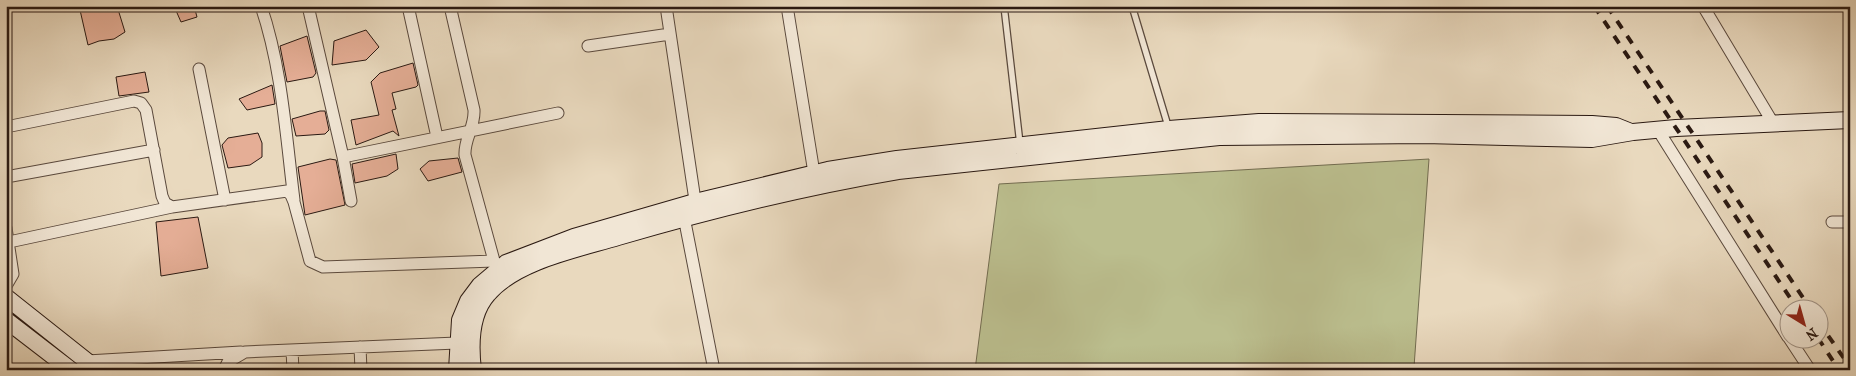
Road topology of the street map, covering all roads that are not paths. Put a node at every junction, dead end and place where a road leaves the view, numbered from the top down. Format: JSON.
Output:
{"nodes":[{"id":1,"x":261,"y":6,"type":"edge"},
{"id":2,"x":308,"y":6,"type":"edge"},
{"id":3,"x":408,"y":6,"type":"edge"},
{"id":4,"x":450,"y":6,"type":"edge"},
{"id":5,"x":666,"y":6,"type":"edge"},
{"id":6,"x":787,"y":6,"type":"edge"},
{"id":7,"x":1004,"y":6,"type":"edge"},
{"id":8,"x":1132,"y":6,"type":"edge"},
{"id":9,"x":1703,"y":6,"type":"edge"},
{"id":10,"x":670,"y":34,"type":"junction"},
{"id":11,"x":588,"y":46,"type":"dead end"},
{"id":12,"x":199,"y":69,"type":"dead end"},
{"id":13,"x":558,"y":113,"type":"dead end"},
{"id":14,"x":1850,"y":120,"type":"edge"},
{"id":15,"x":1773,"y":123,"type":"junction"},
{"id":16,"x":6,"y":127,"type":"edge"},
{"id":17,"x":1658,"y":130,"type":"junction"},
{"id":18,"x":469,"y":132,"type":"junction"},
{"id":19,"x":1169,"y":136,"type":"junction"},
{"id":20,"x":437,"y":137,"type":"junction"},
{"id":21,"x":154,"y":150,"type":"junction"},
{"id":22,"x":1021,"y":152,"type":"junction"},
{"id":23,"x":343,"y":157,"type":"junction"},
{"id":24,"x":6,"y":178,"type":"edge"},
{"id":25,"x":815,"y":179,"type":"junction"},
{"id":26,"x":224,"y":200,"type":"junction"},
{"id":27,"x":351,"y":201,"type":"dead end"},
{"id":28,"x":294,"y":202,"type":"junction"},
{"id":29,"x":172,"y":207,"type":"junction"},
{"id":30,"x":692,"y":211,"type":"junction"},
{"id":31,"x":1832,"y":222,"type":"dead end"},
{"id":32,"x":1850,"y":222,"type":"edge"},
{"id":33,"x":6,"y":228,"type":"edge"},
{"id":34,"x":9,"y":242,"type":"junction"},
{"id":35,"x":497,"y":271,"type":"junction"},
{"id":36,"x":6,"y":286,"type":"edge"},
{"id":37,"x":6,"y":297,"type":"edge"},
{"id":38,"x":6,"y":320,"type":"edge"},
{"id":39,"x":1778,"y":321,"type":"edge"},
{"id":40,"x":457,"y":343,"type":"junction"},
{"id":41,"x":360,"y":347,"type":"junction"},
{"id":42,"x":1796,"y":348,"type":"edge"},
{"id":43,"x":292,"y":350,"type":"junction"},
{"id":44,"x":245,"y":352,"type":"junction"},
{"id":45,"x":92,"y":365,"type":"edge"},
{"id":46,"x":71,"y":370,"type":"edge"},
{"id":47,"x":224,"y":370,"type":"edge"},
{"id":48,"x":294,"y":370,"type":"edge"},
{"id":49,"x":361,"y":370,"type":"edge"},
{"id":50,"x":457,"y":370,"type":"edge"},
{"id":51,"x":473,"y":370,"type":"edge"},
{"id":52,"x":714,"y":370,"type":"edge"},
{"id":53,"x":1810,"y":370,"type":"edge"}],
"edges":[{"from":1,"to":28,"type":"street"},
{"from":2,"to":23,"type":"street"},
{"from":3,"to":20,"type":"street"},
{"from":4,"to":18,"type":"street"},
{"from":5,"to":10,"type":"street"},
{"from":6,"to":25,"type":"street"},
{"from":7,"to":22,"type":"lane"},
{"from":8,"to":19,"type":"lane"},
{"from":9,"to":15,"type":"street"},
{"from":10,"to":11,"type":"street"},
{"from":10,"to":30,"type":"street"},
{"from":12,"to":26,"type":"street"},
{"from":13,"to":18,"type":"street"},
{"from":14,"to":15,"type":"main road"},
{"from":15,"to":17,"type":"main road"},
{"from":16,"to":21,"type":"street"},
{"from":17,"to":19,"type":"main road"},
{"from":17,"to":39,"type":"street"},
{"from":18,"to":20,"type":"street"},
{"from":18,"to":35,"type":"street"},
{"from":19,"to":22,"type":"main road"},
{"from":20,"to":23,"type":"street"},
{"from":21,"to":24,"type":"street"},
{"from":21,"to":29,"type":"street"},
{"from":22,"to":25,"type":"main road"},
{"from":23,"to":27,"type":"street"},
{"from":25,"to":30,"type":"main road"},
{"from":26,"to":28,"type":"street"},
{"from":26,"to":29,"type":"street"},
{"from":28,"to":35,"type":"street"},
{"from":29,"to":34,"type":"street"},
{"from":30,"to":35,"type":"main road"},
{"from":30,"to":52,"type":"street"},
{"from":31,"to":32,"type":"street"},
{"from":33,"to":34,"type":"street"},
{"from":34,"to":36,"type":"street"},
{"from":35,"to":40,"type":"main road"},
{"from":35,"to":51,"type":"main road"},
{"from":37,"to":45,"type":"main road"},
{"from":38,"to":46,"type":"main road"},
{"from":40,"to":41,"type":"street"},
{"from":40,"to":50,"type":"main road"},
{"from":41,"to":43,"type":"street"},
{"from":41,"to":49,"type":"street"},
{"from":42,"to":53,"type":"street"},
{"from":43,"to":44,"type":"street"},
{"from":43,"to":48,"type":"street"},
{"from":44,"to":45,"type":"street"},
{"from":44,"to":47,"type":"street"}]}
